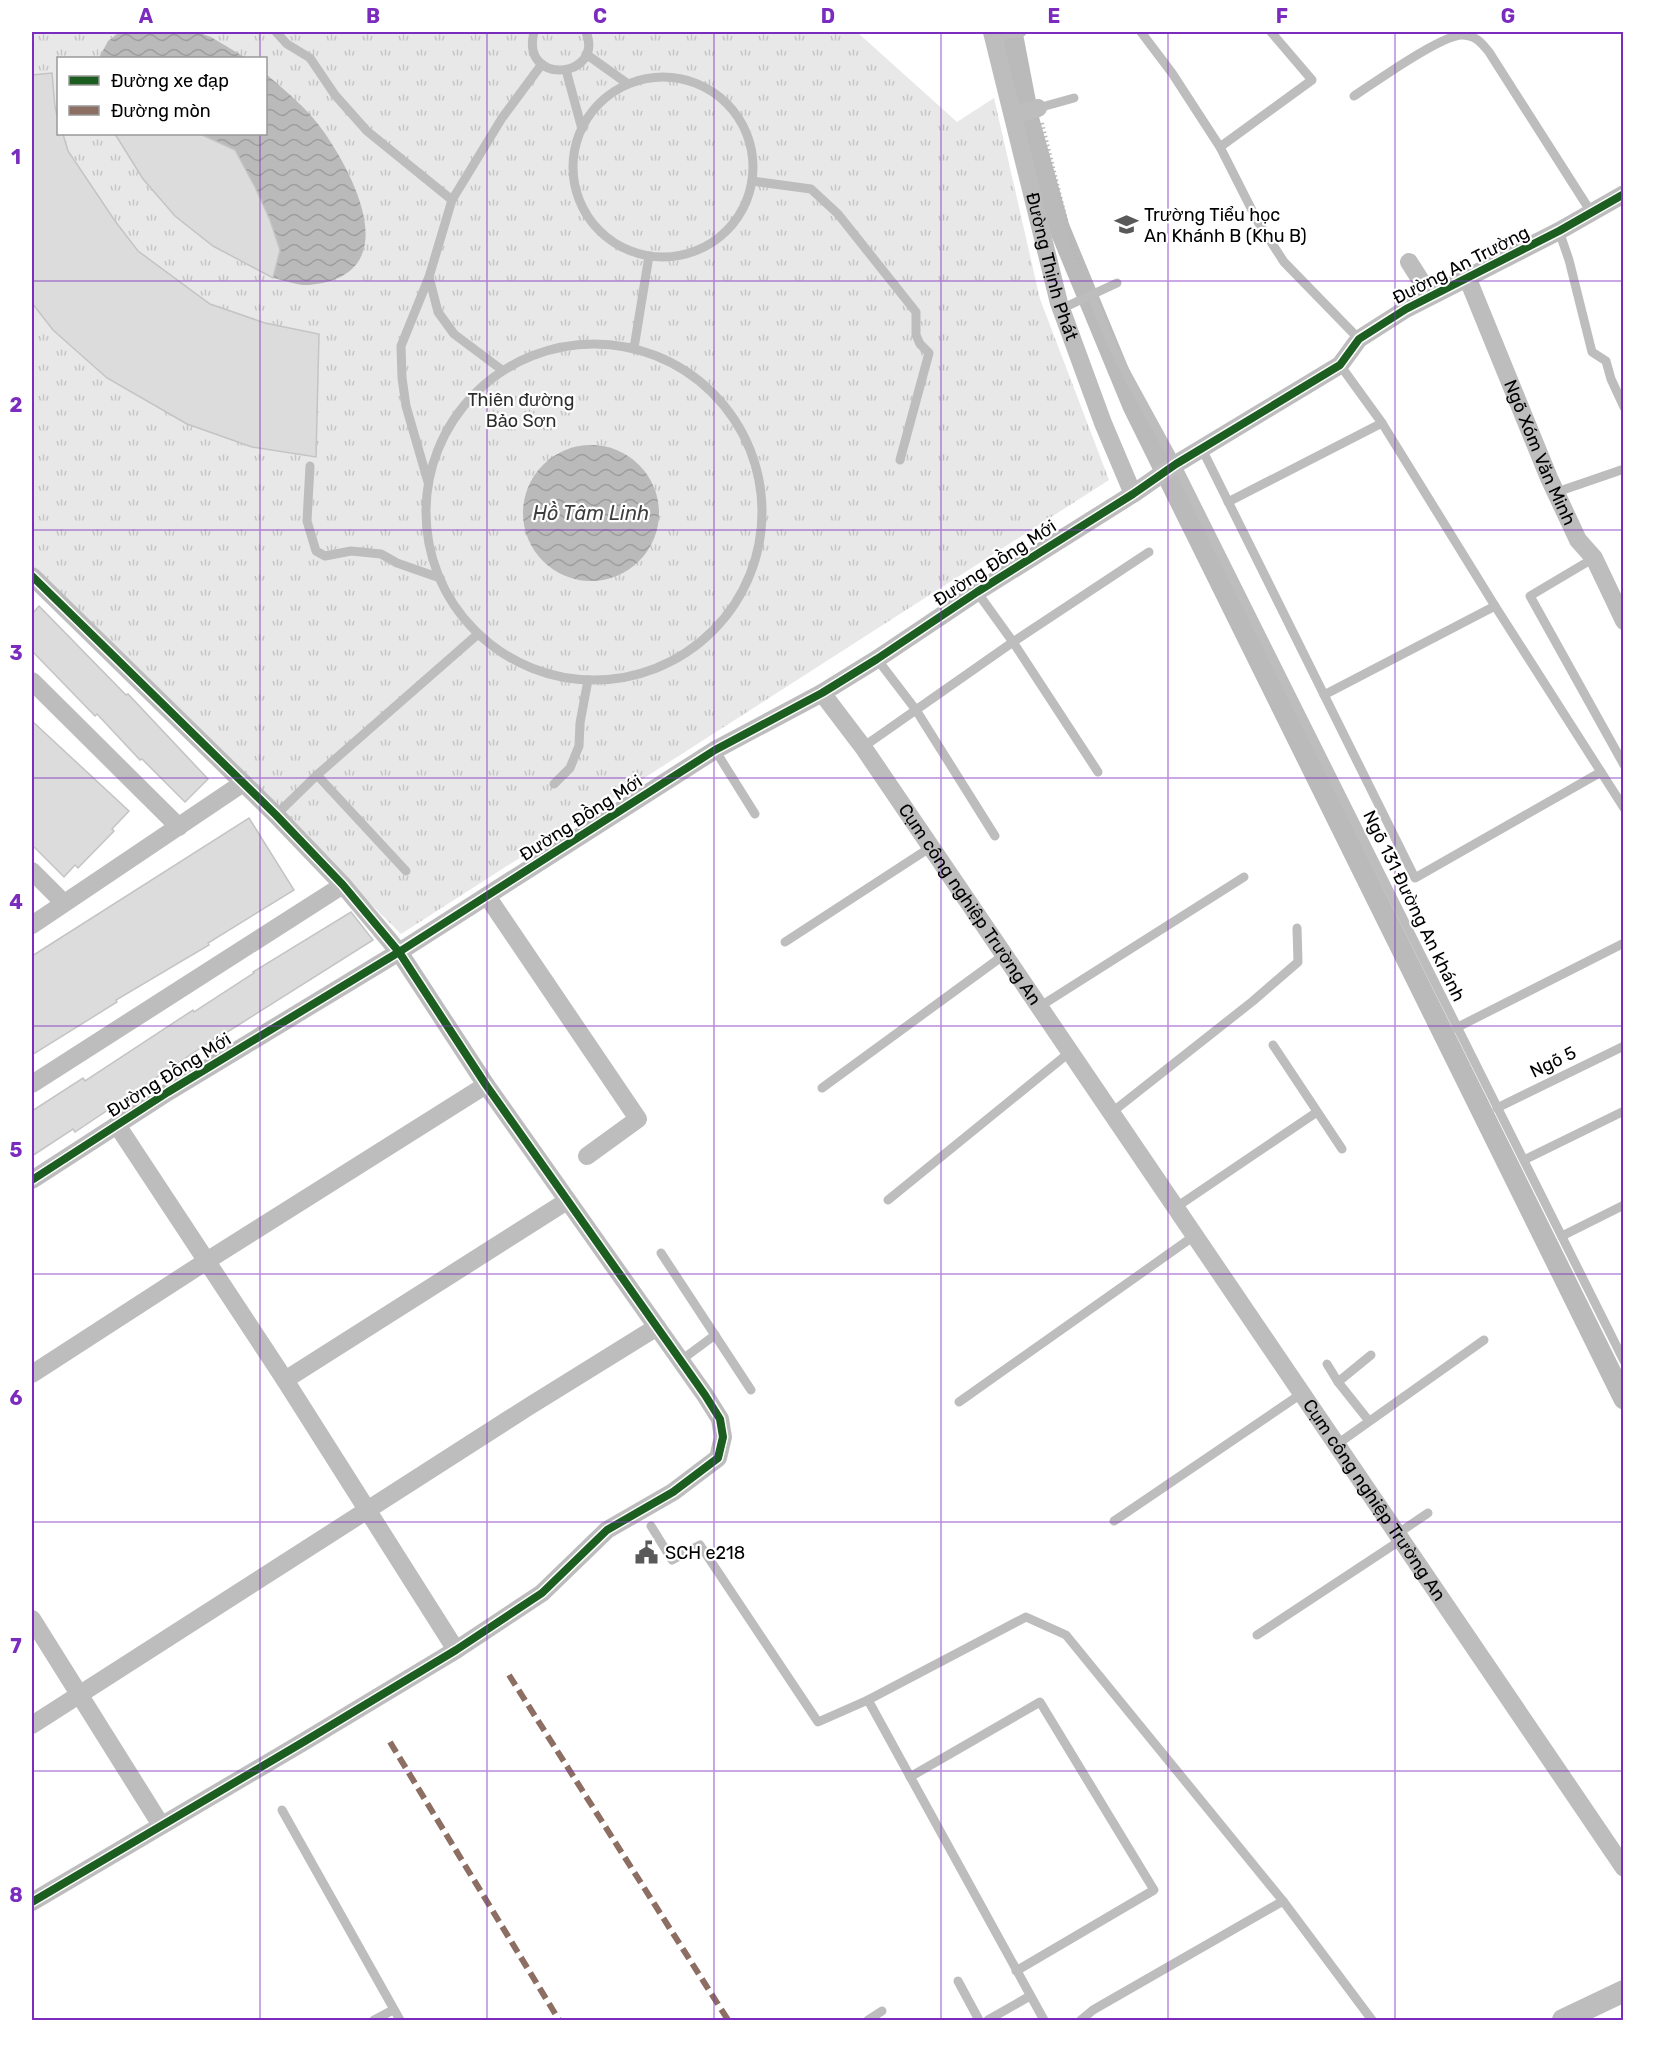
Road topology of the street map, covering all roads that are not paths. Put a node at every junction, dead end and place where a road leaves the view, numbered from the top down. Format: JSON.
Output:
{"nodes":[{"id":1,"x":276,"y":32,"type":"edge"},
{"id":2,"x":534,"y":32,"type":"edge"},
{"id":3,"x":586,"y":32,"type":"edge"},
{"id":4,"x":1020,"y":32,"type":"edge"},
{"id":5,"x":1141,"y":32,"type":"edge"},
{"id":6,"x":1271,"y":32,"type":"edge"},
{"id":7,"x":995,"y":33,"type":"edge"},
{"id":8,"x":586,"y":54,"type":"junction"},
{"id":9,"x":542,"y":64,"type":"junction"},
{"id":10,"x":566,"y":70,"type":"junction"},
{"id":11,"x":628,"y":84,"type":"junction"},
{"id":12,"x":1354,"y":96,"type":"dead end"},
{"id":13,"x":1074,"y":98,"type":"dead end"},
{"id":14,"x":1026,"y":111,"type":"junction"},
{"id":15,"x":582,"y":129,"type":"junction"},
{"id":16,"x":1220,"y":147,"type":"junction"},
{"id":17,"x":752,"y":181,"type":"junction"},
{"id":18,"x":1623,"y":194,"type":"edge"},
{"id":19,"x":452,"y":200,"type":"junction"},
{"id":20,"x":1591,"y":212,"type":"junction"},
{"id":21,"x":1559,"y":231,"type":"junction"},
{"id":22,"x":649,"y":256,"type":"junction"},
{"id":23,"x":1410,"y":262,"type":"dead end"},
{"id":24,"x":429,"y":277,"type":"junction"},
{"id":25,"x":1467,"y":277,"type":"junction"},
{"id":26,"x":1117,"y":283,"type":"dead end"},
{"id":27,"x":1430,"y":295,"type":"junction"},
{"id":28,"x":1090,"y":296,"type":"junction"},
{"id":29,"x":1062,"y":308,"type":"junction"},
{"id":30,"x":1359,"y":339,"type":"junction"},
{"id":31,"x":634,"y":348,"type":"junction"},
{"id":32,"x":1340,"y":365,"type":"junction"},
{"id":33,"x":502,"y":370,"type":"junction"},
{"id":34,"x":1623,"y":407,"type":"edge"},
{"id":35,"x":1382,"y":423,"type":"junction"},
{"id":36,"x":1202,"y":449,"type":"junction"},
{"id":37,"x":900,"y":460,"type":"dead end"},
{"id":38,"x":310,"y":466,"type":"dead end"},
{"id":39,"x":1173,"y":466,"type":"junction"},
{"id":40,"x":1623,"y":469,"type":"edge"},
{"id":41,"x":428,"y":482,"type":"junction"},
{"id":42,"x":1149,"y":483,"type":"joint"},
{"id":43,"x":1557,"y":492,"type":"junction"},
{"id":44,"x":1133,"y":494,"type":"junction"},
{"id":45,"x":1228,"y":502,"type":"junction"},
{"id":46,"x":1149,"y":552,"type":"dead end"},
{"id":47,"x":1594,"y":558,"type":"junction"},
{"id":48,"x":32,"y":576,"type":"edge"},
{"id":49,"x":440,"y":578,"type":"junction"},
{"id":50,"x":977,"y":592,"type":"junction"},
{"id":51,"x":1495,"y":606,"type":"junction"},
{"id":52,"x":1623,"y":621,"type":"edge"},
{"id":53,"x":478,"y":634,"type":"junction"},
{"id":54,"x":1013,"y":642,"type":"junction"},
{"id":55,"x":877,"y":659,"type":"junction"},
{"id":56,"x":588,"y":680,"type":"junction"},
{"id":57,"x":32,"y":681,"type":"edge"},
{"id":58,"x":822,"y":693,"type":"junction"},
{"id":59,"x":1324,"y":695,"type":"junction"},
{"id":60,"x":916,"y":710,"type":"junction"},
{"id":61,"x":863,"y":747,"type":"junction"},
{"id":62,"x":715,"y":750,"type":"junction"},
{"id":63,"x":1623,"y":765,"type":"edge"},
{"id":64,"x":1098,"y":772,"type":"dead end"},
{"id":65,"x":1601,"y":772,"type":"junction"},
{"id":66,"x":317,"y":775,"type":"junction"},
{"id":67,"x":243,"y":783,"type":"junction"},
{"id":68,"x":554,"y":784,"type":"dead end"},
{"id":69,"x":1623,"y":808,"type":"edge"},
{"id":70,"x":754,"y":814,"type":"dead end"},
{"id":71,"x":276,"y":815,"type":"junction"},
{"id":72,"x":179,"y":827,"type":"junction"},
{"id":73,"x":995,"y":836,"type":"dead end"},
{"id":74,"x":931,"y":847,"type":"junction"},
{"id":75,"x":32,"y":871,"type":"edge"},
{"id":76,"x":406,"y":871,"type":"dead end"},
{"id":77,"x":1244,"y":877,"type":"dead end"},
{"id":78,"x":343,"y":885,"type":"junction"},
{"id":79,"x":487,"y":896,"type":"junction"},
{"id":80,"x":64,"y":903,"type":"junction"},
{"id":81,"x":32,"y":925,"type":"edge"},
{"id":82,"x":1297,"y":928,"type":"dead end"},
{"id":83,"x":784,"y":942,"type":"dead end"},
{"id":84,"x":1623,"y":943,"type":"edge"},
{"id":85,"x":399,"y":952,"type":"junction"},
{"id":86,"x":1004,"y":955,"type":"junction"},
{"id":87,"x":1039,"y":1007,"type":"junction"},
{"id":88,"x":1456,"y":1028,"type":"junction"},
{"id":89,"x":1273,"y":1045,"type":"dead end"},
{"id":90,"x":1623,"y":1046,"type":"edge"},
{"id":91,"x":1070,"y":1052,"type":"junction"},
{"id":92,"x":32,"y":1084,"type":"edge"},
{"id":93,"x":486,"y":1085,"type":"junction"},
{"id":94,"x":822,"y":1088,"type":"dead end"},
{"id":95,"x":1497,"y":1108,"type":"junction"},
{"id":96,"x":1623,"y":1111,"type":"edge"},
{"id":97,"x":1317,"y":1112,"type":"junction"},
{"id":98,"x":1112,"y":1115,"type":"junction"},
{"id":99,"x":117,"y":1125,"type":"junction"},
{"id":100,"x":1342,"y":1149,"type":"dead end"},
{"id":101,"x":587,"y":1156,"type":"dead end"},
{"id":102,"x":1524,"y":1160,"type":"junction"},
{"id":103,"x":32,"y":1180,"type":"edge"},
{"id":104,"x":888,"y":1200,"type":"dead end"},
{"id":105,"x":567,"y":1201,"type":"junction"},
{"id":106,"x":1623,"y":1205,"type":"edge"},
{"id":107,"x":1175,"y":1208,"type":"junction"},
{"id":108,"x":1194,"y":1236,"type":"junction"},
{"id":109,"x":1562,"y":1236,"type":"junction"},
{"id":110,"x":661,"y":1253,"type":"dead end"},
{"id":111,"x":205,"y":1262,"type":"junction"},
{"id":112,"x":657,"y":1328,"type":"junction"},
{"id":113,"x":715,"y":1335,"type":"junction"},
{"id":114,"x":1484,"y":1340,"type":"dead end"},
{"id":115,"x":1371,"y":1355,"type":"dead end"},
{"id":116,"x":680,"y":1361,"type":"junction"},
{"id":117,"x":1623,"y":1361,"type":"edge"},
{"id":118,"x":1327,"y":1364,"type":"dead end"},
{"id":119,"x":32,"y":1374,"type":"edge"},
{"id":120,"x":285,"y":1380,"type":"junction"},
{"id":121,"x":1338,"y":1382,"type":"junction"},
{"id":122,"x":751,"y":1390,"type":"dead end"},
{"id":123,"x":1301,"y":1394,"type":"junction"},
{"id":124,"x":959,"y":1402,"type":"dead end"},
{"id":125,"x":1369,"y":1421,"type":"junction"},
{"id":126,"x":1336,"y":1445,"type":"junction"},
{"id":127,"x":367,"y":1511,"type":"junction"},
{"id":128,"x":1428,"y":1513,"type":"dead end"},
{"id":129,"x":1114,"y":1521,"type":"dead end"},
{"id":130,"x":651,"y":1526,"type":"dead end"},
{"id":131,"x":1399,"y":1537,"type":"junction"},
{"id":132,"x":32,"y":1619,"type":"edge"},
{"id":133,"x":1257,"y":1635,"type":"dead end"},
{"id":134,"x":456,"y":1650,"type":"junction"},
{"id":135,"x":79,"y":1694,"type":"junction"},
{"id":136,"x":868,"y":1700,"type":"junction"},
{"id":137,"x":32,"y":1725,"type":"edge"},
{"id":138,"x":910,"y":1778,"type":"junction"},
{"id":139,"x":282,"y":1810,"type":"dead end"},
{"id":140,"x":161,"y":1825,"type":"junction"},
{"id":141,"x":1623,"y":1868,"type":"edge"},
{"id":142,"x":1283,"y":1901,"type":"junction"},
{"id":143,"x":32,"y":1902,"type":"edge"},
{"id":144,"x":1016,"y":1971,"type":"junction"},
{"id":145,"x":958,"y":1981,"type":"dead end"},
{"id":146,"x":1623,"y":1991,"type":"edge"},
{"id":147,"x":1030,"y":1996,"type":"junction"},
{"id":148,"x":393,"y":2010,"type":"junction"},
{"id":149,"x":882,"y":2011,"type":"dead end"},
{"id":150,"x":374,"y":2020,"type":"edge"},
{"id":151,"x":400,"y":2020,"type":"edge"},
{"id":152,"x":868,"y":2020,"type":"edge"},
{"id":153,"x":979,"y":2020,"type":"edge"},
{"id":154,"x":988,"y":2020,"type":"edge"},
{"id":155,"x":1044,"y":2020,"type":"edge"},
{"id":156,"x":1081,"y":2020,"type":"edge"},
{"id":157,"x":1372,"y":2020,"type":"edge"},
{"id":158,"x":1563,"y":2020,"type":"edge"}],
"edges":[{"from":1,"to":19,"type":"lane"},
{"from":2,"to":9,"type":"lane"},
{"from":3,"to":8,"type":"lane"},
{"from":4,"to":7,"type":"lane"},
{"from":5,"to":16,"type":"lane"},
{"from":6,"to":16,"type":"lane"},
{"from":7,"to":14,"type":"street","name":"Đường Thịnh Phát"},
{"from":8,"to":10,"type":"lane"},
{"from":8,"to":11,"type":"lane"},
{"from":9,"to":10,"type":"lane"},
{"from":9,"to":19,"type":"lane"},
{"from":10,"to":15,"type":"lane"},
{"from":11,"to":15,"type":"lane"},
{"from":11,"to":17,"type":"lane"},
{"from":12,"to":20,"type":"lane"},
{"from":13,"to":14,"type":"lane"},
{"from":14,"to":29,"type":"street","name":"Đường Thịnh Phát"},
{"from":15,"to":22,"type":"lane"},
{"from":16,"to":30,"type":"lane"},
{"from":17,"to":22,"type":"lane"},
{"from":17,"to":37,"type":"lane"},
{"from":18,"to":20,"type":"street","name":"Đường An Trường"},
{"from":19,"to":24,"type":"lane"},
{"from":20,"to":21,"type":"street","name":"Đường An Trường"},
{"from":21,"to":25,"type":"street","name":"Đường An Trường"},
{"from":21,"to":34,"type":"lane"},
{"from":22,"to":31,"type":"lane"},
{"from":23,"to":27,"type":"street"},
{"from":24,"to":33,"type":"lane"},
{"from":24,"to":41,"type":"lane"},
{"from":25,"to":27,"type":"street","name":"Đường An Trường"},
{"from":25,"to":43,"type":"street","name":"Ngõ Xóm Văn Minh"},
{"from":26,"to":28,"type":"lane"},
{"from":27,"to":30,"type":"street","name":"Đường An Trường"},
{"from":28,"to":29,"type":"lane"},
{"from":28,"to":39,"type":"lane","name":"Ngõ 131 Đường An khánh"},
{"from":29,"to":44,"type":"street","name":"Đường Thịnh Phát"},
{"from":30,"to":32,"type":"street","name":"Đường An Trường"},
{"from":31,"to":33,"type":"lane"},
{"from":31,"to":56,"type":"lane"},
{"from":32,"to":35,"type":"lane"},
{"from":32,"to":36,"type":"street","name":"Đường An Trường"},
{"from":33,"to":41,"type":"lane"},
{"from":35,"to":45,"type":"lane"},
{"from":35,"to":51,"type":"lane"},
{"from":36,"to":39,"type":"street","name":"Đường An Trường"},
{"from":36,"to":45,"type":"lane"},
{"from":38,"to":49,"type":"lane"},
{"from":39,"to":42,"type":"street","name":"Đường An Trường"},
{"from":39,"to":88,"type":"lane","name":"Ngõ 131 Đường An khánh"},
{"from":40,"to":43,"type":"lane"},
{"from":41,"to":49,"type":"lane"},
{"from":42,"to":44,"type":"street","name":"Đường Đồng Mới"},
{"from":43,"to":47,"type":"street","name":"Ngõ Xóm Văn Minh"},
{"from":44,"to":50,"type":"street","name":"Đường Đồng Mới"},
{"from":45,"to":59,"type":"lane"},
{"from":46,"to":54,"type":"lane"},
{"from":47,"to":52,"type":"street","name":"Ngõ Xóm Văn Minh"},
{"from":47,"to":63,"type":"lane"},
{"from":48,"to":67,"type":"street"},
{"from":49,"to":53,"type":"lane"},
{"from":50,"to":54,"type":"lane"},
{"from":50,"to":55,"type":"street","name":"Đường Đồng Mới"},
{"from":51,"to":59,"type":"lane"},
{"from":51,"to":65,"type":"lane"},
{"from":53,"to":56,"type":"lane"},
{"from":53,"to":66,"type":"lane"},
{"from":54,"to":60,"type":"lane"},
{"from":54,"to":64,"type":"lane"},
{"from":55,"to":58,"type":"street","name":"Đường Đồng Mới"},
{"from":55,"to":60,"type":"lane"},
{"from":56,"to":68,"type":"lane"},
{"from":57,"to":72,"type":"street"},
{"from":58,"to":61,"type":"street","name":"Cụm công nghiệp Trường An"},
{"from":58,"to":62,"type":"street","name":"Đường Đồng Mới"},
{"from":59,"to":65,"type":"lane"},
{"from":60,"to":61,"type":"lane"},
{"from":60,"to":73,"type":"lane"},
{"from":61,"to":74,"type":"street","name":"Cụm công nghiệp Trường An"},
{"from":62,"to":70,"type":"lane"},
{"from":62,"to":79,"type":"street","name":"Đường Đồng Mới"},
{"from":65,"to":69,"type":"lane"},
{"from":66,"to":71,"type":"lane"},
{"from":66,"to":76,"type":"lane"},
{"from":67,"to":71,"type":"street"},
{"from":67,"to":72,"type":"street"},
{"from":71,"to":78,"type":"street"},
{"from":72,"to":80,"type":"street"},
{"from":74,"to":83,"type":"lane"},
{"from":74,"to":86,"type":"street","name":"Cụm công nghiệp Trường An"},
{"from":75,"to":80,"type":"street"},
{"from":77,"to":87,"type":"lane"},
{"from":78,"to":85,"type":"street"},
{"from":78,"to":92,"type":"street"},
{"from":79,"to":85,"type":"street","name":"Đường Đồng Mới"},
{"from":79,"to":101,"type":"street"},
{"from":80,"to":81,"type":"street"},
{"from":82,"to":98,"type":"lane"},
{"from":84,"to":88,"type":"lane"},
{"from":85,"to":93,"type":"street"},
{"from":85,"to":99,"type":"street","name":"Đường Đồng Mới"},
{"from":86,"to":87,"type":"street","name":"Cụm công nghiệp Trường An"},
{"from":86,"to":94,"type":"lane"},
{"from":87,"to":91,"type":"street","name":"Cụm công nghiệp Trường An"},
{"from":88,"to":95,"type":"lane","name":"Ngõ 131 Đường An khánh"},
{"from":89,"to":97,"type":"lane"},
{"from":90,"to":95,"type":"lane","name":"Ngõ 5"},
{"from":91,"to":98,"type":"street","name":"Cụm công nghiệp Trường An"},
{"from":91,"to":104,"type":"lane"},
{"from":93,"to":105,"type":"street"},
{"from":93,"to":111,"type":"street"},
{"from":95,"to":102,"type":"lane","name":"Ngõ 131 Đường An khánh"},
{"from":96,"to":102,"type":"lane"},
{"from":97,"to":100,"type":"lane"},
{"from":97,"to":107,"type":"lane"},
{"from":98,"to":107,"type":"street","name":"Cụm công nghiệp Trường An"},
{"from":99,"to":103,"type":"street","name":"Đường Đồng Mới"},
{"from":99,"to":111,"type":"street"},
{"from":102,"to":109,"type":"lane","name":"Ngõ 131 Đường An khánh"},
{"from":105,"to":112,"type":"street"},
{"from":105,"to":120,"type":"street"},
{"from":106,"to":109,"type":"lane"},
{"from":107,"to":108,"type":"street","name":"Cụm công nghiệp Trường An"},
{"from":108,"to":123,"type":"street","name":"Cụm công nghiệp Trường An"},
{"from":108,"to":124,"type":"lane"},
{"from":109,"to":117,"type":"lane","name":"Ngõ 131 Đường An khánh"},
{"from":110,"to":113,"type":"lane"},
{"from":111,"to":119,"type":"street"},
{"from":111,"to":120,"type":"street"},
{"from":112,"to":116,"type":"street"},
{"from":112,"to":127,"type":"street"},
{"from":113,"to":116,"type":"lane"},
{"from":113,"to":122,"type":"lane"},
{"from":114,"to":125,"type":"lane"},
{"from":115,"to":121,"type":"lane"},
{"from":116,"to":134,"type":"street"},
{"from":118,"to":121,"type":"lane"},
{"from":120,"to":127,"type":"street"},
{"from":121,"to":125,"type":"lane"},
{"from":123,"to":126,"type":"street","name":"Cụm công nghiệp Trường An"},
{"from":123,"to":129,"type":"lane"},
{"from":125,"to":126,"type":"lane"},
{"from":126,"to":131,"type":"street","name":"Cụm công nghiệp Trường An"},
{"from":127,"to":134,"type":"street"},
{"from":127,"to":135,"type":"street"},
{"from":128,"to":131,"type":"lane"},
{"from":130,"to":136,"type":"lane"},
{"from":131,"to":133,"type":"lane"},
{"from":131,"to":141,"type":"street","name":"Cụm công nghiệp Trường An"},
{"from":132,"to":135,"type":"street"},
{"from":134,"to":140,"type":"street"},
{"from":135,"to":137,"type":"street"},
{"from":135,"to":140,"type":"street"},
{"from":136,"to":138,"type":"lane"},
{"from":136,"to":142,"type":"lane"},
{"from":138,"to":144,"type":"lane"},
{"from":138,"to":144,"type":"lane"},
{"from":139,"to":148,"type":"lane"},
{"from":140,"to":143,"type":"street"},
{"from":142,"to":156,"type":"lane"},
{"from":142,"to":157,"type":"lane"},
{"from":144,"to":147,"type":"lane"},
{"from":145,"to":153,"type":"lane"},
{"from":146,"to":158,"type":"street"},
{"from":147,"to":154,"type":"lane"},
{"from":147,"to":155,"type":"lane"},
{"from":148,"to":150,"type":"lane"},
{"from":148,"to":151,"type":"lane"},
{"from":149,"to":152,"type":"lane"}]}
